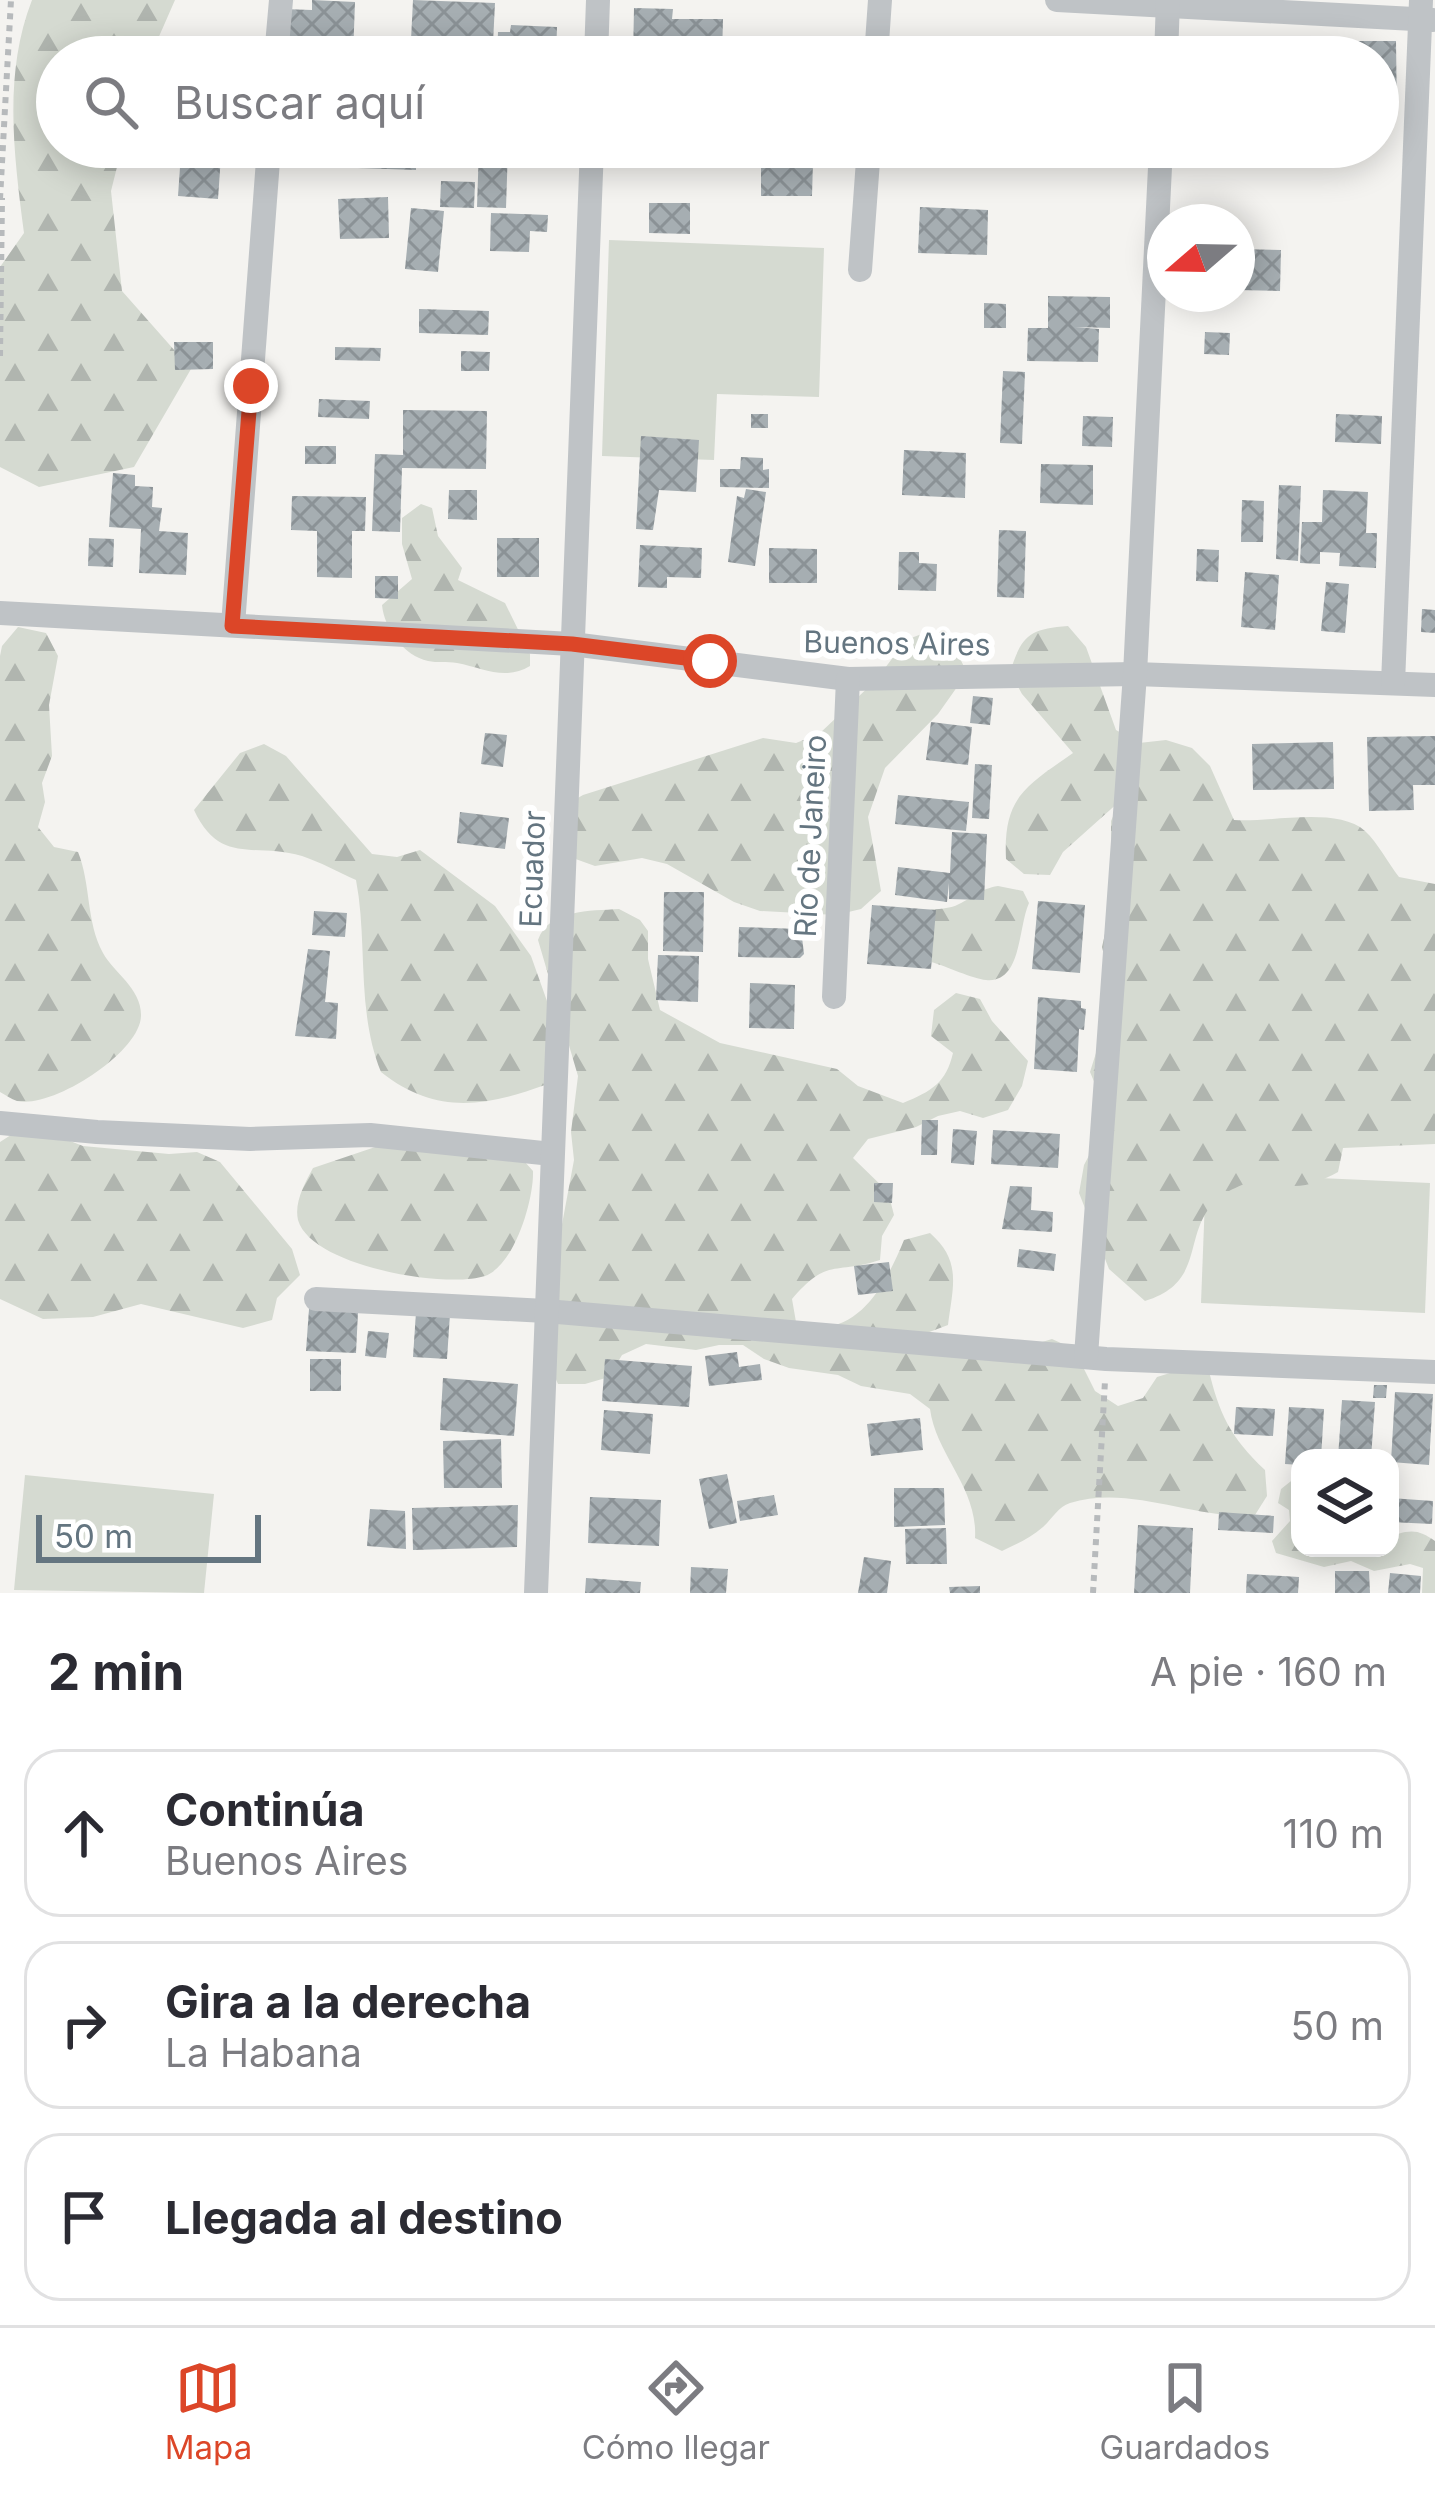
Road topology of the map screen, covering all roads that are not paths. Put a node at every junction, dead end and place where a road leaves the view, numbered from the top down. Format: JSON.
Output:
{"nodes":[{"id":1,"x":281,"y":0,"type":"edge"},
{"id":2,"x":598,"y":0,"type":"edge"},
{"id":3,"x":880,"y":0,"type":"edge"},
{"id":4,"x":1057,"y":0,"type":"edge"},
{"id":5,"x":1168,"y":3,"type":"edge"},
{"id":6,"x":1425,"y":13,"type":"edge"},
{"id":7,"x":278,"y":36,"type":"edge"},
{"id":8,"x":597,"y":36,"type":"edge"},
{"id":9,"x":877,"y":36,"type":"edge"},
{"id":10,"x":1167,"y":36,"type":"edge"},
{"id":11,"x":267,"y":168,"type":"edge"},
{"id":12,"x":591,"y":168,"type":"edge"},
{"id":13,"x":867,"y":168,"type":"edge"},
{"id":14,"x":1160,"y":168,"type":"edge"},
{"id":15,"x":860,"y":270,"type":"dead end"},
{"id":16,"x":0,"y":613,"type":"edge"},
{"id":17,"x":232,"y":626,"type":"junction"},
{"id":18,"x":572,"y":644,"type":"junction"},
{"id":19,"x":1135,"y":674,"type":"junction"},
{"id":20,"x":848,"y":679,"type":"junction"},
{"id":21,"x":1393,"y":683,"type":"junction"},
{"id":22,"x":1435,"y":685,"type":"edge"},
{"id":23,"x":833,"y":997,"type":"dead end"},
{"id":24,"x":0,"y":1123,"type":"edge"},
{"id":25,"x":552,"y":1154,"type":"junction"},
{"id":26,"x":316,"y":1299,"type":"dead end"},
{"id":27,"x":546,"y":1311,"type":"junction"},
{"id":28,"x":1096,"y":1358,"type":"junction"},
{"id":29,"x":1435,"y":1372,"type":"edge"},
{"id":30,"x":536,"y":1593,"type":"edge"}],
"edges":[{"from":1,"to":7,"type":"street"},
{"from":2,"to":8,"type":"street"},
{"from":3,"to":9,"type":"street"},
{"from":4,"to":5,"type":"street"},
{"from":5,"to":6,"type":"street"},
{"from":5,"to":10,"type":"street"},
{"from":6,"to":21,"type":"street"},
{"from":11,"to":17,"type":"street"},
{"from":12,"to":18,"type":"street","name":"Ecuador"},
{"from":13,"to":15,"type":"street"},
{"from":14,"to":19,"type":"street"},
{"from":16,"to":17,"type":"street","name":"Buenos Aires"},
{"from":17,"to":18,"type":"street","name":"Buenos Aires"},
{"from":18,"to":20,"type":"street","name":"Buenos Aires"},
{"from":18,"to":25,"type":"street","name":"Ecuador"},
{"from":19,"to":20,"type":"street","name":"Buenos Aires"},
{"from":19,"to":21,"type":"street","name":"Buenos Aires"},
{"from":19,"to":28,"type":"street"},
{"from":20,"to":23,"type":"street","name":"Río de Janeiro"},
{"from":21,"to":22,"type":"street","name":"Buenos Aires"},
{"from":24,"to":25,"type":"street"},
{"from":25,"to":27,"type":"street","name":"Ecuador"},
{"from":26,"to":27,"type":"street"},
{"from":27,"to":28,"type":"street"},
{"from":27,"to":30,"type":"street","name":"Ecuador"},
{"from":28,"to":29,"type":"street"}]}
